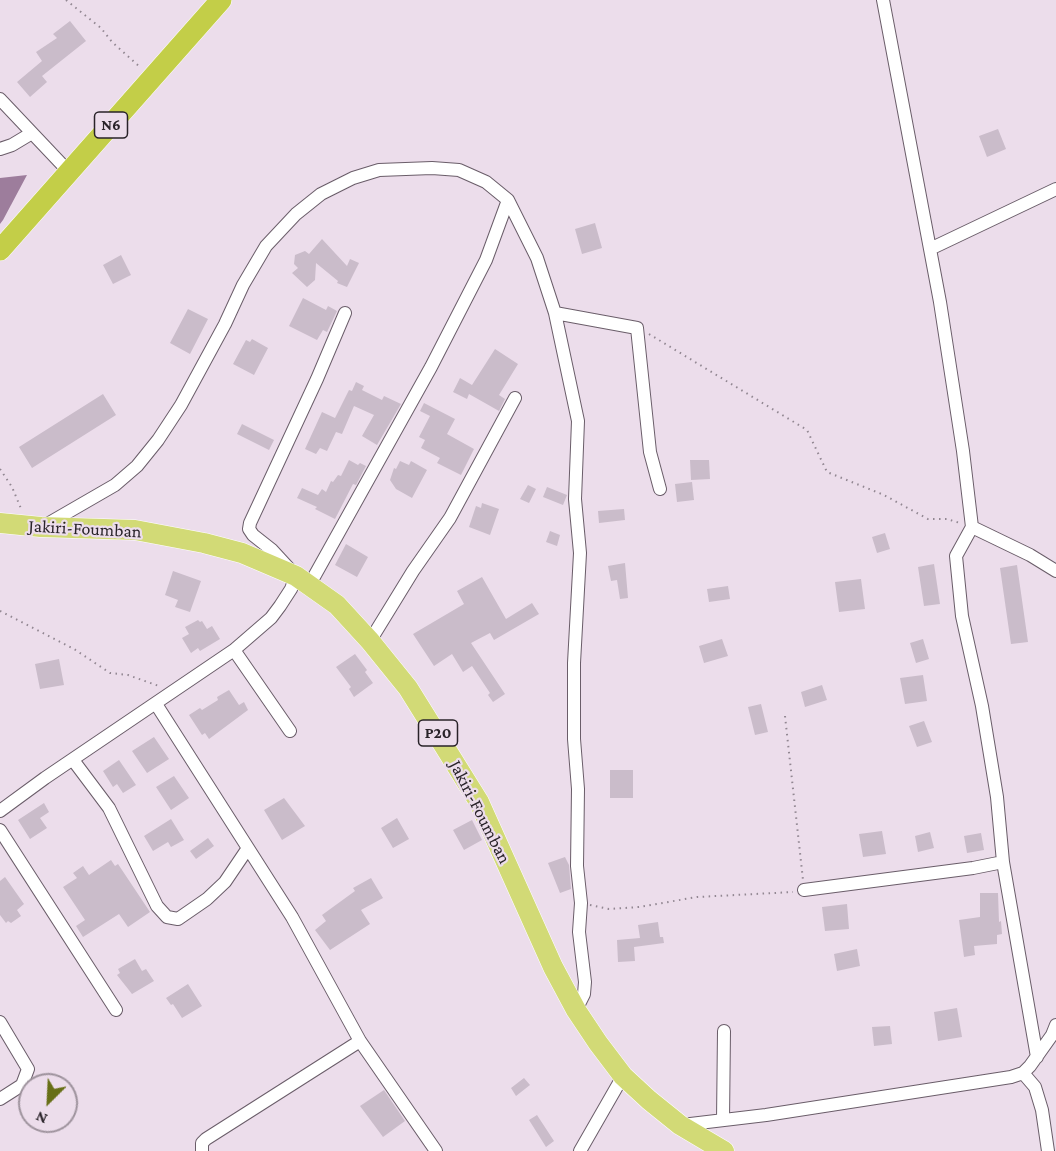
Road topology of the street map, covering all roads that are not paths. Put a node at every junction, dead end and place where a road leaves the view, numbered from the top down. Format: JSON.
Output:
{"nodes":[{"id":1,"x":221,"y":0,"type":"edge"},
{"id":2,"x":883,"y":0,"type":"edge"},
{"id":3,"x":0,"y":99,"type":"edge"},
{"id":4,"x":32,"y":133,"type":"junction"},
{"id":5,"x":0,"y":149,"type":"edge"},
{"id":6,"x":70,"y":173,"type":"junction"},
{"id":7,"x":1056,"y":191,"type":"edge"},
{"id":8,"x":508,"y":200,"type":"junction"},
{"id":9,"x":930,"y":249,"type":"junction"},
{"id":10,"x":0,"y":250,"type":"edge"},
{"id":11,"x":345,"y":313,"type":"dead end"},
{"id":12,"x":555,"y":313,"type":"junction"},
{"id":13,"x":515,"y":398,"type":"dead end"},
{"id":14,"x":660,"y":489,"type":"dead end"},
{"id":15,"x":0,"y":523,"type":"edge"},
{"id":16,"x":33,"y":527,"type":"junction"},
{"id":17,"x":972,"y":527,"type":"junction"},
{"id":18,"x":1056,"y":571,"type":"edge"},
{"id":19,"x":303,"y":580,"type":"junction"},
{"id":20,"x":370,"y":641,"type":"junction"},
{"id":21,"x":234,"y":650,"type":"junction"},
{"id":22,"x":156,"y":704,"type":"junction"},
{"id":23,"x":290,"y":731,"type":"dead end"},
{"id":24,"x":73,"y":760,"type":"junction"},
{"id":25,"x":2,"y":807,"type":"edge"},
{"id":26,"x":0,"y":831,"type":"edge"},
{"id":27,"x":248,"y":848,"type":"junction"},
{"id":28,"x":1003,"y":862,"type":"junction"},
{"id":29,"x":804,"y":890,"type":"road end"},
{"id":30,"x":116,"y":1010,"type":"dead end"},
{"id":31,"x":576,"y":1010,"type":"junction"},
{"id":32,"x":0,"y":1022,"type":"edge"},
{"id":33,"x":1056,"y":1025,"type":"edge"},
{"id":34,"x":724,"y":1031,"type":"dead end"},
{"id":35,"x":360,"y":1041,"type":"junction"},
{"id":36,"x":1037,"y":1057,"type":"junction"},
{"id":37,"x":1023,"y":1073,"type":"junction"},
{"id":38,"x":623,"y":1076,"type":"junction"},
{"id":39,"x":0,"y":1099,"type":"edge"},
{"id":40,"x":723,"y":1120,"type":"junction"},
{"id":41,"x":680,"y":1125,"type":"junction"},
{"id":42,"x":202,"y":1151,"type":"edge"},
{"id":43,"x":436,"y":1151,"type":"edge"},
{"id":44,"x":580,"y":1151,"type":"edge"},
{"id":45,"x":724,"y":1151,"type":"edge"},
{"id":46,"x":1048,"y":1151,"type":"edge"}],
"edges":[{"from":1,"to":6,"type":"highway","number":"N6"},
{"from":2,"to":9,"type":"street"},
{"from":3,"to":4,"type":"street"},
{"from":4,"to":5,"type":"street"},
{"from":4,"to":6,"type":"street"},
{"from":6,"to":10,"type":"highway","number":"N6"},
{"from":7,"to":9,"type":"street"},
{"from":8,"to":12,"type":"street"},
{"from":8,"to":16,"type":"street"},
{"from":8,"to":19,"type":"street"},
{"from":9,"to":17,"type":"street"},
{"from":11,"to":19,"type":"street"},
{"from":12,"to":14,"type":"street"},
{"from":12,"to":31,"type":"street"},
{"from":13,"to":20,"type":"street"},
{"from":15,"to":16,"type":"main road","name":"Jakiri-Foumban","number":"P20"},
{"from":16,"to":19,"type":"main road","name":"Jakiri-Foumban","number":"P20"},
{"from":17,"to":18,"type":"street"},
{"from":17,"to":28,"type":"street"},
{"from":19,"to":20,"type":"main road","name":"Jakiri-Foumban","number":"P20"},
{"from":19,"to":21,"type":"street"},
{"from":20,"to":31,"type":"main road","name":"Jakiri-Foumban","number":"P20"},
{"from":21,"to":22,"type":"street"},
{"from":21,"to":23,"type":"street"},
{"from":22,"to":24,"type":"street"},
{"from":22,"to":27,"type":"street"},
{"from":24,"to":25,"type":"street"},
{"from":24,"to":27,"type":"street"},
{"from":26,"to":30,"type":"street"},
{"from":27,"to":35,"type":"street"},
{"from":28,"to":29,"type":"street"},
{"from":28,"to":36,"type":"street"},
{"from":31,"to":38,"type":"main road","name":"Jakiri-Foumban","number":"P20"},
{"from":32,"to":39,"type":"street"},
{"from":33,"to":36,"type":"street"},
{"from":34,"to":40,"type":"street"},
{"from":35,"to":42,"type":"street"},
{"from":35,"to":43,"type":"street"},
{"from":36,"to":37,"type":"street"},
{"from":37,"to":40,"type":"street"},
{"from":37,"to":46,"type":"street"},
{"from":38,"to":41,"type":"main road","name":"Jakiri-Foumban","number":"P20"},
{"from":38,"to":44,"type":"street"},
{"from":40,"to":41,"type":"street"},
{"from":41,"to":45,"type":"main road","name":"Jakiri-Foumban","number":"P20"}]}
